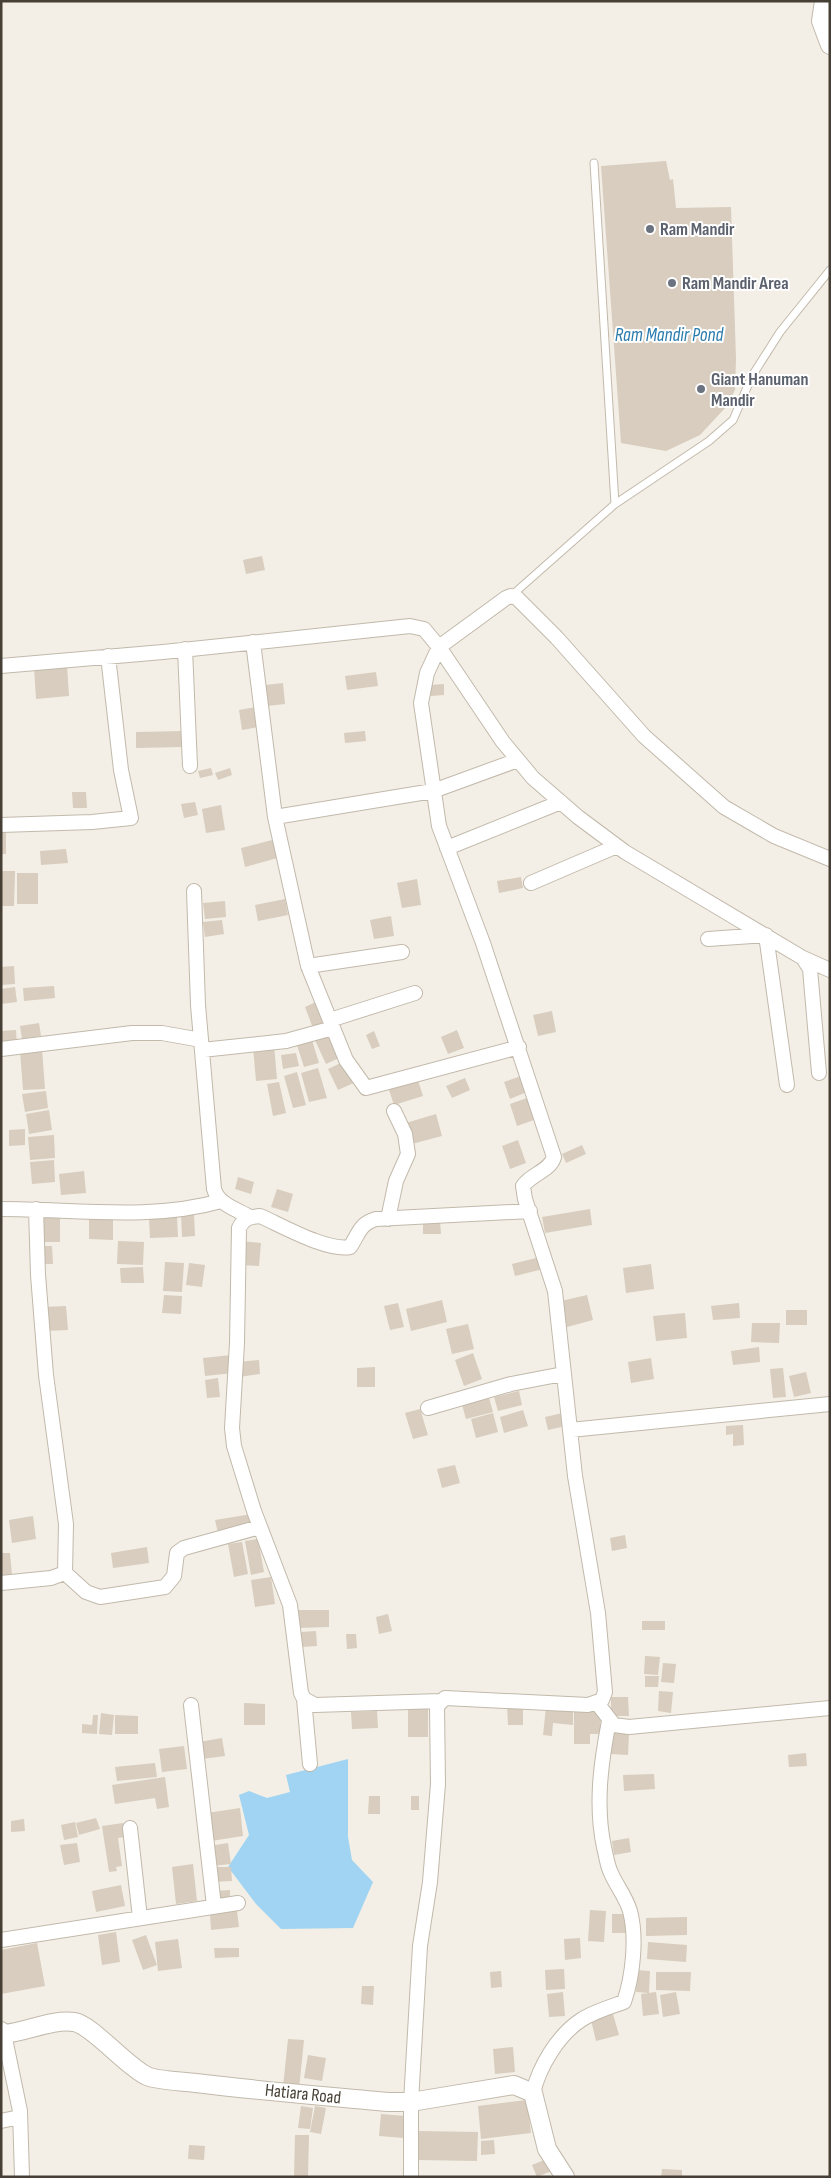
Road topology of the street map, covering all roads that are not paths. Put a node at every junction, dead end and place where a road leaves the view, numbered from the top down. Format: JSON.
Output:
{"nodes":[{"id":1,"x":820,"y":4,"type":"edge"},
{"id":2,"x":830,"y":45,"type":"edge"},
{"id":3,"x":594,"y":163,"type":"dead end"},
{"id":4,"x":830,"y":270,"type":"edge"},
{"id":5,"x":615,"y":504,"type":"junction"},
{"id":6,"x":511,"y":596,"type":"junction"},
{"id":7,"x":253,"y":642,"type":"junction"},
{"id":8,"x":442,"y":645,"type":"junction"},
{"id":9,"x":184,"y":649,"type":"junction"},
{"id":10,"x":108,"y":656,"type":"junction"},
{"id":11,"x":1,"y":666,"type":"edge"},
{"id":12,"x":518,"y":760,"type":"junction"},
{"id":13,"x":190,"y":766,"type":"dead end"},
{"id":14,"x":433,"y":790,"type":"junction"},
{"id":15,"x":561,"y":802,"type":"junction"},
{"id":16,"x":275,"y":818,"type":"junction"},
{"id":17,"x":1,"y":825,"type":"edge"},
{"id":18,"x":617,"y":846,"type":"junction"},
{"id":19,"x":447,"y":848,"type":"junction"},
{"id":20,"x":830,"y":859,"type":"edge"},
{"id":21,"x":531,"y":882,"type":"dead end"},
{"id":22,"x":194,"y":891,"type":"dead end"},
{"id":23,"x":766,"y":935,"type":"junction"},
{"id":24,"x":708,"y":939,"type":"dead end"},
{"id":25,"x":402,"y":952,"type":"dead end"},
{"id":26,"x":803,"y":958,"type":"junction"},
{"id":27,"x":308,"y":966,"type":"junction"},
{"id":28,"x":830,"y":970,"type":"edge"},
{"id":29,"x":415,"y":994,"type":"dead end"},
{"id":30,"x":332,"y":1024,"type":"junction"},
{"id":31,"x":201,"y":1045,"type":"junction"},
{"id":32,"x":823,"y":1046,"type":"edge"},
{"id":33,"x":519,"y":1047,"type":"junction"},
{"id":34,"x":1,"y":1049,"type":"edge"},
{"id":35,"x":819,"y":1074,"type":"dead end"},
{"id":36,"x":787,"y":1085,"type":"dead end"},
{"id":37,"x":394,"y":1111,"type":"dead end"},
{"id":38,"x":221,"y":1201,"type":"junction"},
{"id":39,"x":1,"y":1209,"type":"edge"},
{"id":40,"x":36,"y":1209,"type":"junction"},
{"id":41,"x":530,"y":1211,"type":"junction"},
{"id":42,"x":250,"y":1217,"type":"junction"},
{"id":43,"x":388,"y":1219,"type":"junction"},
{"id":44,"x":563,"y":1374,"type":"junction"},
{"id":45,"x":830,"y":1404,"type":"edge"},
{"id":46,"x":428,"y":1408,"type":"dead end"},
{"id":47,"x":570,"y":1430,"type":"junction"},
{"id":48,"x":260,"y":1527,"type":"junction"},
{"id":49,"x":65,"y":1573,"type":"junction"},
{"id":50,"x":1,"y":1583,"type":"edge"},
{"id":51,"x":304,"y":1699,"type":"junction"},
{"id":52,"x":440,"y":1701,"type":"junction"},
{"id":53,"x":597,"y":1703,"type":"junction"},
{"id":54,"x":191,"y":1705,"type":"dead end"},
{"id":55,"x":830,"y":1708,"type":"edge"},
{"id":56,"x":609,"y":1721,"type":"junction"},
{"id":57,"x":310,"y":1764,"type":"dead end"},
{"id":58,"x":130,"y":1828,"type":"dead end"},
{"id":59,"x":238,"y":1902,"type":"dead end"},
{"id":60,"x":214,"y":1906,"type":"junction"},
{"id":61,"x":140,"y":1918,"type":"junction"},
{"id":62,"x":1,"y":1940,"type":"edge"},
{"id":63,"x":2,"y":2032,"type":"edge"},
{"id":64,"x":533,"y":2093,"type":"junction"},
{"id":65,"x":411,"y":2102,"type":"junction"},
{"id":66,"x":20,"y":2117,"type":"junction"},
{"id":67,"x":1,"y":2121,"type":"edge"},
{"id":68,"x":22,"y":2177,"type":"edge"},
{"id":69,"x":411,"y":2177,"type":"edge"},
{"id":70,"x":565,"y":2177,"type":"edge"}],
"edges":[{"from":1,"to":2,"type":"street"},
{"from":3,"to":5,"type":"lane"},
{"from":4,"to":5,"type":"lane"},
{"from":5,"to":6,"type":"lane"},
{"from":6,"to":8,"type":"street"},
{"from":6,"to":20,"type":"street"},
{"from":7,"to":8,"type":"street"},
{"from":7,"to":9,"type":"street"},
{"from":7,"to":16,"type":"street"},
{"from":8,"to":12,"type":"street"},
{"from":8,"to":14,"type":"street"},
{"from":9,"to":10,"type":"street"},
{"from":9,"to":13,"type":"street"},
{"from":10,"to":11,"type":"street"},
{"from":10,"to":17,"type":"street"},
{"from":12,"to":14,"type":"street"},
{"from":12,"to":15,"type":"street"},
{"from":14,"to":16,"type":"street"},
{"from":14,"to":19,"type":"street"},
{"from":15,"to":18,"type":"street"},
{"from":15,"to":19,"type":"street"},
{"from":16,"to":27,"type":"street"},
{"from":18,"to":21,"type":"street"},
{"from":18,"to":23,"type":"street"},
{"from":19,"to":33,"type":"street"},
{"from":22,"to":31,"type":"street"},
{"from":23,"to":24,"type":"street"},
{"from":23,"to":26,"type":"street"},
{"from":23,"to":36,"type":"street"},
{"from":25,"to":27,"type":"street"},
{"from":26,"to":28,"type":"street"},
{"from":26,"to":32,"type":"street"},
{"from":27,"to":30,"type":"street"},
{"from":29,"to":30,"type":"street"},
{"from":30,"to":31,"type":"street"},
{"from":30,"to":33,"type":"street"},
{"from":31,"to":34,"type":"street"},
{"from":31,"to":38,"type":"street"},
{"from":32,"to":35,"type":"street"},
{"from":33,"to":41,"type":"street"},
{"from":37,"to":43,"type":"street"},
{"from":38,"to":40,"type":"street"},
{"from":38,"to":42,"type":"street"},
{"from":39,"to":40,"type":"street"},
{"from":40,"to":49,"type":"street"},
{"from":41,"to":43,"type":"street"},
{"from":41,"to":44,"type":"street"},
{"from":42,"to":43,"type":"street"},
{"from":42,"to":48,"type":"street"},
{"from":44,"to":46,"type":"street"},
{"from":44,"to":47,"type":"street"},
{"from":45,"to":47,"type":"street"},
{"from":47,"to":53,"type":"street"},
{"from":48,"to":49,"type":"street"},
{"from":48,"to":51,"type":"street"},
{"from":49,"to":50,"type":"street"},
{"from":51,"to":52,"type":"street"},
{"from":51,"to":57,"type":"street"},
{"from":52,"to":53,"type":"street"},
{"from":52,"to":65,"type":"street"},
{"from":53,"to":56,"type":"street"},
{"from":54,"to":60,"type":"street"},
{"from":55,"to":56,"type":"street"},
{"from":56,"to":64,"type":"street"},
{"from":58,"to":61,"type":"street"},
{"from":59,"to":60,"type":"street"},
{"from":60,"to":61,"type":"street"},
{"from":61,"to":62,"type":"street"},
{"from":63,"to":65,"type":"street","name":"Hatiara Road"},
{"from":63,"to":66,"type":"street"},
{"from":64,"to":65,"type":"street","name":"Hatiara Road"},
{"from":64,"to":70,"type":"street"},
{"from":65,"to":69,"type":"street"},
{"from":66,"to":67,"type":"street"},
{"from":66,"to":68,"type":"street"}]}
